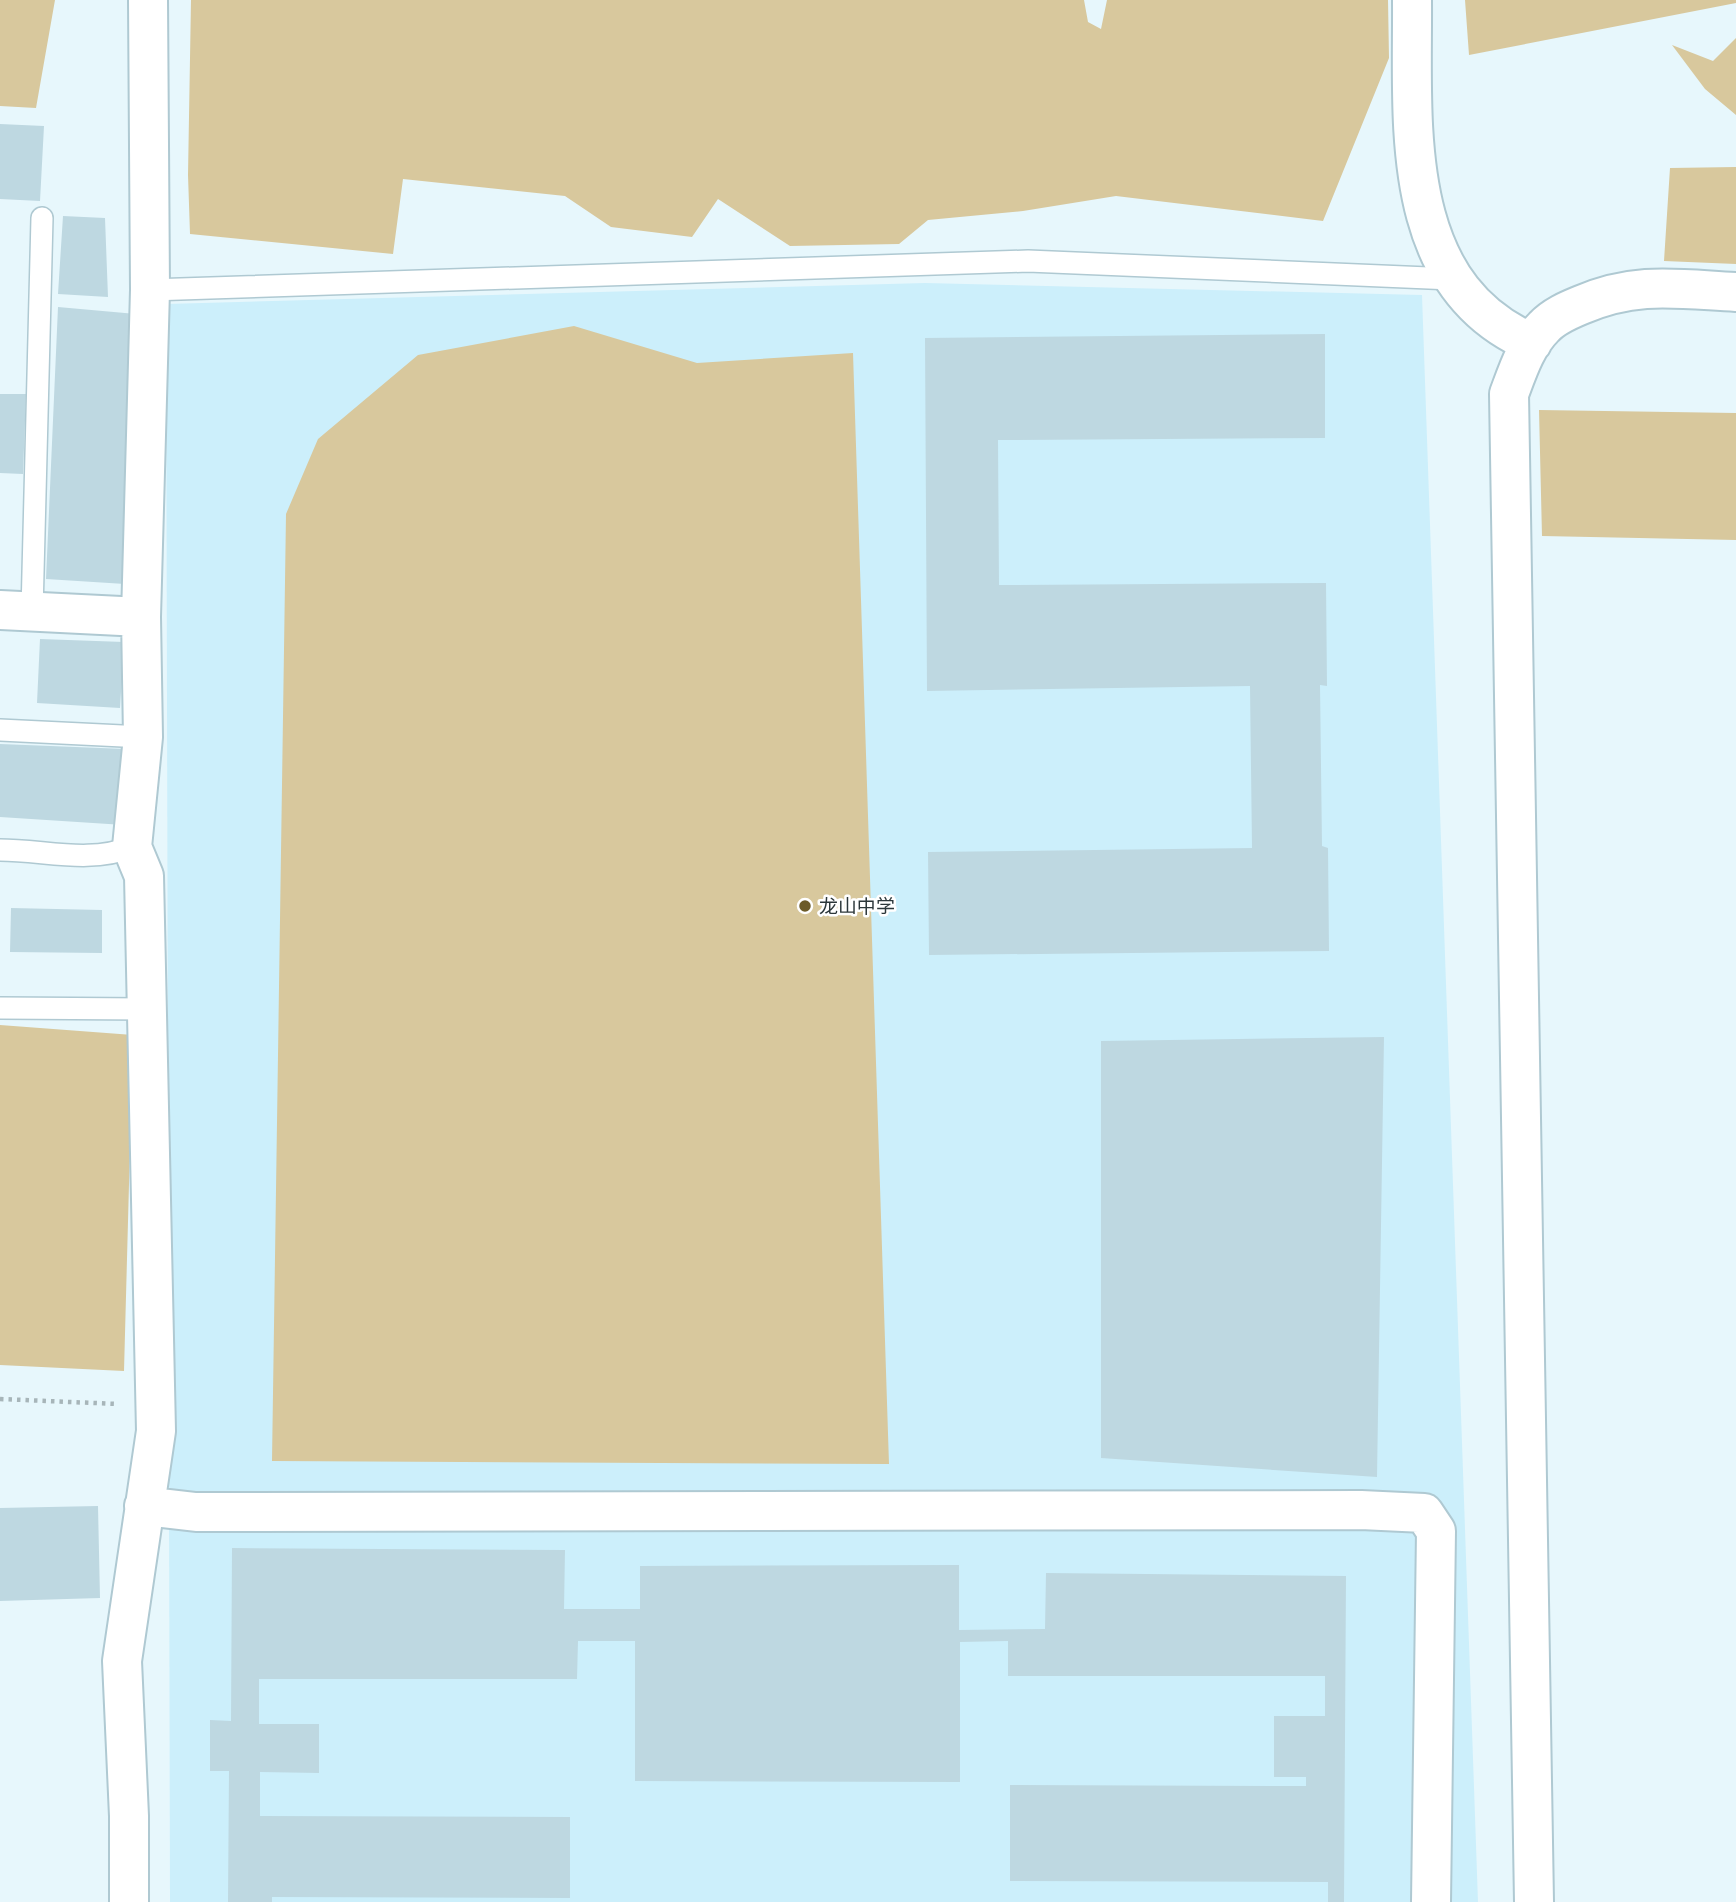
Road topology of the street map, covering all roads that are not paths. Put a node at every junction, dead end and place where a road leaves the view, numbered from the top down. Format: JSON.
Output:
{"nodes":[{"id":1,"x":148,"y":0,"type":"edge"},
{"id":2,"x":1412,"y":0,"type":"edge"},
{"id":3,"x":42,"y":218,"type":"dead end"},
{"id":4,"x":1452,"y":279,"type":"junction"},
{"id":5,"x":150,"y":290,"type":"junction"},
{"id":6,"x":1736,"y":292,"type":"edge"},
{"id":7,"x":1532,"y":343,"type":"junction"},
{"id":8,"x":16,"y":611,"type":"edge"},
{"id":9,"x":141,"y":617,"type":"junction"},
{"id":10,"x":0,"y":730,"type":"edge"},
{"id":11,"x":143,"y":737,"type":"junction"},
{"id":12,"x":132,"y":846,"type":"junction"},
{"id":13,"x":0,"y":850,"type":"edge"},
{"id":14,"x":0,"y":1008,"type":"edge"},
{"id":15,"x":146,"y":1009,"type":"junction"},
{"id":16,"x":144,"y":1506,"type":"junction"},
{"id":17,"x":129,"y":1902,"type":"edge"},
{"id":18,"x":1431,"y":1902,"type":"edge"},
{"id":19,"x":1534,"y":1902,"type":"edge"}],
"edges":[{"from":1,"to":5,"type":"street"},
{"from":2,"to":4,"type":"street"},
{"from":3,"to":8,"type":"lane"},
{"from":4,"to":5,"type":"lane"},
{"from":4,"to":7,"type":"street"},
{"from":5,"to":9,"type":"street"},
{"from":6,"to":7,"type":"street"},
{"from":7,"to":19,"type":"street"},
{"from":8,"to":9,"type":"street"},
{"from":9,"to":11,"type":"street"},
{"from":10,"to":11,"type":"lane"},
{"from":11,"to":12,"type":"street"},
{"from":12,"to":13,"type":"lane"},
{"from":12,"to":15,"type":"street"},
{"from":14,"to":15,"type":"lane"},
{"from":15,"to":16,"type":"street"},
{"from":16,"to":17,"type":"street"},
{"from":16,"to":18,"type":"street"}]}
